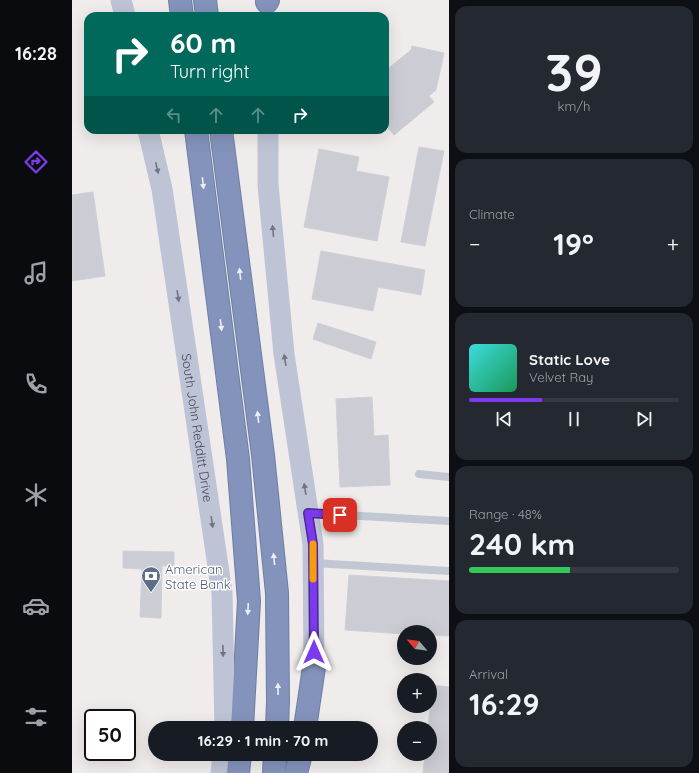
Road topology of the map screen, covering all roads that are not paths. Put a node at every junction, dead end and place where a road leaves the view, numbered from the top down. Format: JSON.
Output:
{"nodes":[{"id":1,"x":121,"y":0,"type":"edge"},
{"id":2,"x":180,"y":0,"type":"edge"},
{"id":3,"x":205,"y":0,"type":"edge"},
{"id":4,"x":123,"y":12,"type":"edge"},
{"id":5,"x":182,"y":12,"type":"edge"},
{"id":6,"x":206,"y":12,"type":"edge"},
{"id":7,"x":149,"y":134,"type":"edge"},
{"id":8,"x":197,"y":134,"type":"edge"},
{"id":9,"x":222,"y":134,"type":"edge"},
{"id":10,"x":268,"y":134,"type":"edge"},
{"id":11,"x":419,"y":474,"type":"dead end"},
{"id":12,"x":449,"y":477,"type":"edge"},
{"id":13,"x":308,"y":513,"type":"junction"},
{"id":14,"x":449,"y":521,"type":"edge"},
{"id":15,"x":313,"y":563,"type":"junction"},
{"id":16,"x":449,"y":571,"type":"edge"},
{"id":17,"x":314,"y":667,"type":"joint"},
{"id":18,"x":225,"y":721,"type":"edge"},
{"id":19,"x":242,"y":721,"type":"edge"},
{"id":20,"x":277,"y":721,"type":"edge"},
{"id":21,"x":306,"y":721,"type":"edge"},
{"id":22,"x":222,"y":761,"type":"edge"},
{"id":23,"x":239,"y":761,"type":"edge"},
{"id":24,"x":275,"y":761,"type":"edge"},
{"id":25,"x":299,"y":761,"type":"edge"},
{"id":26,"x":221,"y":773,"type":"edge"},
{"id":27,"x":238,"y":773,"type":"edge"},
{"id":28,"x":274,"y":773,"type":"edge"},
{"id":29,"x":296,"y":773,"type":"edge"}],
"edges":[{"from":1,"to":4,"type":"main road"},
{"from":2,"to":5,"type":"highway"},
{"from":3,"to":6,"type":"highway"},
{"from":7,"to":18,"type":"main road","name":"South John Redditt Drive","one_way":true},
{"from":8,"to":19,"type":"highway","one_way":true},
{"from":20,"to":9,"type":"highway","one_way":true},
{"from":13,"to":10,"type":"main road","one_way":true},
{"from":11,"to":12,"type":"lane"},
{"from":13,"to":14,"type":"lane"},
{"from":13,"to":15,"type":"main road"},
{"from":15,"to":16,"type":"lane"},
{"from":15,"to":17,"type":"main road"},
{"from":17,"to":21,"type":"highway"},
{"from":22,"to":26,"type":"main road"},
{"from":23,"to":27,"type":"highway"},
{"from":24,"to":28,"type":"highway"},
{"from":25,"to":29,"type":"highway"}]}
